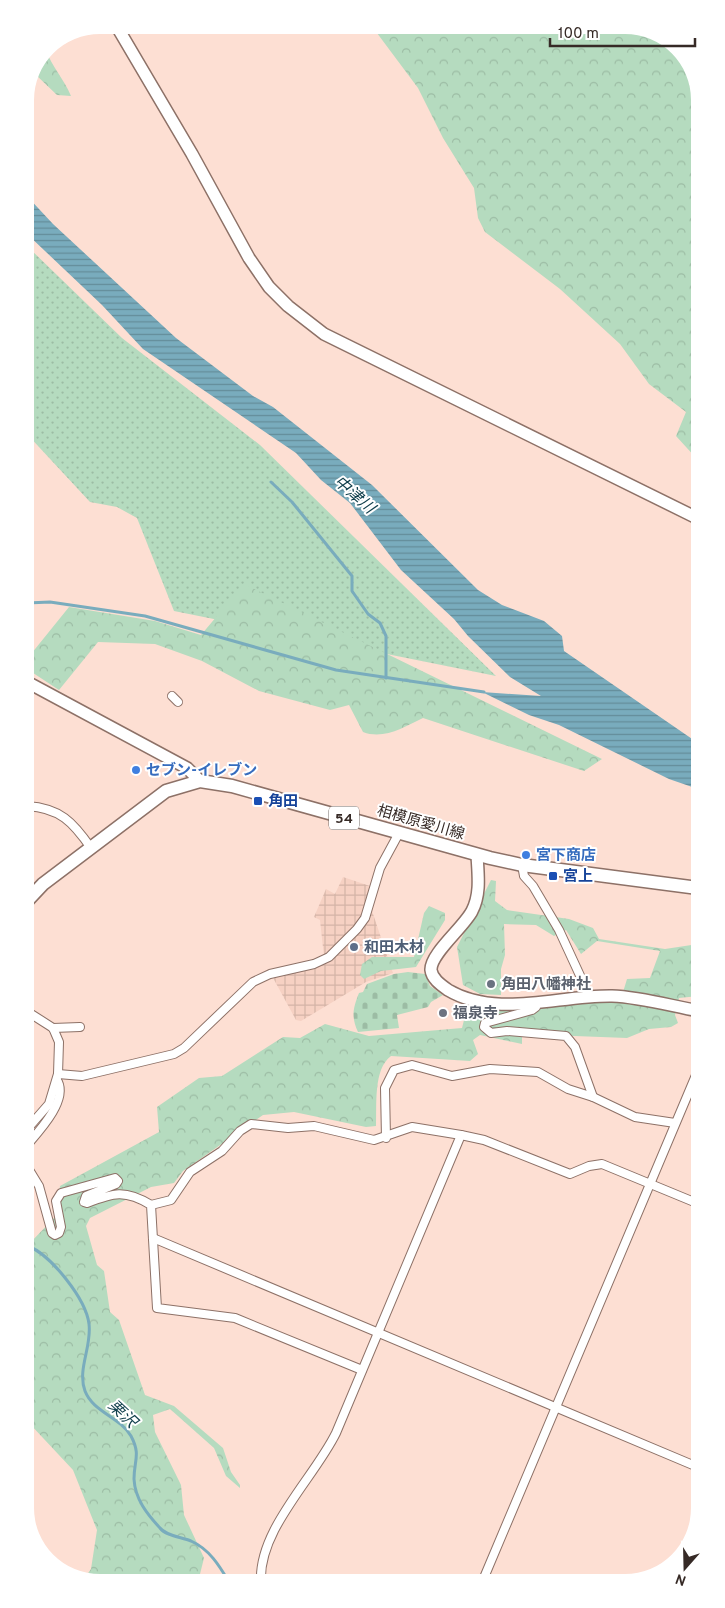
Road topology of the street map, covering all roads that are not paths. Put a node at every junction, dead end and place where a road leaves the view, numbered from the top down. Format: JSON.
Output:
{"nodes":[{"id":1,"x":121,"y":34,"type":"edge"},
{"id":2,"x":691,"y":515,"type":"edge"},
{"id":3,"x":34,"y":686,"type":"edge"},
{"id":4,"x":200,"y":781,"type":"junction"},
{"id":5,"x":34,"y":807,"type":"edge"},
{"id":6,"x":399,"y":833,"type":"junction"},
{"id":7,"x":91,"y":848,"type":"junction"},
{"id":8,"x":477,"y":855,"type":"junction"},
{"id":9,"x":522,"y":865,"type":"junction"},
{"id":10,"x":691,"y":887,"type":"edge"},
{"id":11,"x":34,"y":894,"type":"edge"},
{"id":12,"x":583,"y":982,"type":"dead end"},
{"id":13,"x":535,"y":1002,"type":"junction"},
{"id":14,"x":691,"y":1010,"type":"edge"},
{"id":15,"x":34,"y":1016,"type":"edge"},
{"id":16,"x":80,"y":1027,"type":"dead end"},
{"id":17,"x":53,"y":1028,"type":"junction"},
{"id":18,"x":57,"y":1078,"type":"junction"},
{"id":19,"x":691,"y":1086,"type":"edge"},
{"id":20,"x":593,"y":1097,"type":"junction"},
{"id":21,"x":34,"y":1122,"type":"edge"},
{"id":22,"x":675,"y":1123,"type":"junction"},
{"id":23,"x":461,"y":1135,"type":"junction"},
{"id":24,"x":34,"y":1137,"type":"edge"},
{"id":25,"x":386,"y":1138,"type":"junction"},
{"id":26,"x":34,"y":1178,"type":"edge"},
{"id":27,"x":650,"y":1184,"type":"junction"},
{"id":28,"x":691,"y":1201,"type":"edge"},
{"id":29,"x":151,"y":1205,"type":"junction"},
{"id":30,"x":153,"y":1238,"type":"junction"},
{"id":31,"x":378,"y":1333,"type":"junction"},
{"id":32,"x":362,"y":1370,"type":"junction"},
{"id":33,"x":556,"y":1408,"type":"junction"},
{"id":34,"x":691,"y":1464,"type":"edge"},
{"id":35,"x":262,"y":1574,"type":"edge"},
{"id":36,"x":486,"y":1574,"type":"edge"}],
"edges":[{"from":1,"to":2,"type":"street"},
{"from":3,"to":4,"type":"street"},
{"from":4,"to":6,"type":"main road","name":"相模原愛川線","number":"54"},
{"from":4,"to":7,"type":"main road","name":"相模原愛川線","number":"54"},
{"from":5,"to":7,"type":"street"},
{"from":6,"to":8,"type":"main road","name":"相模原愛川線","number":"54"},
{"from":6,"to":18,"type":"street"},
{"from":7,"to":11,"type":"main road","name":"相模原愛川線","number":"54"},
{"from":8,"to":9,"type":"main road","name":"相模原愛川線","number":"54"},
{"from":8,"to":13,"type":"street"},
{"from":9,"to":10,"type":"main road","name":"相模原愛川線","number":"54"},
{"from":9,"to":12,"type":"street"},
{"from":13,"to":14,"type":"street"},
{"from":13,"to":20,"type":"street"},
{"from":15,"to":17,"type":"street"},
{"from":16,"to":17,"type":"street"},
{"from":17,"to":18,"type":"street"},
{"from":18,"to":21,"type":"street"},
{"from":18,"to":24,"type":"street"},
{"from":19,"to":22,"type":"street"},
{"from":20,"to":22,"type":"street"},
{"from":20,"to":25,"type":"street"},
{"from":22,"to":27,"type":"street"},
{"from":23,"to":25,"type":"street"},
{"from":23,"to":27,"type":"street"},
{"from":23,"to":31,"type":"street"},
{"from":25,"to":29,"type":"street"},
{"from":26,"to":29,"type":"street"},
{"from":27,"to":28,"type":"street"},
{"from":27,"to":33,"type":"street"},
{"from":29,"to":30,"type":"street"},
{"from":30,"to":31,"type":"street"},
{"from":30,"to":32,"type":"street"},
{"from":31,"to":32,"type":"street"},
{"from":31,"to":33,"type":"street"},
{"from":32,"to":35,"type":"street"},
{"from":33,"to":34,"type":"street"},
{"from":33,"to":36,"type":"street"}]}
